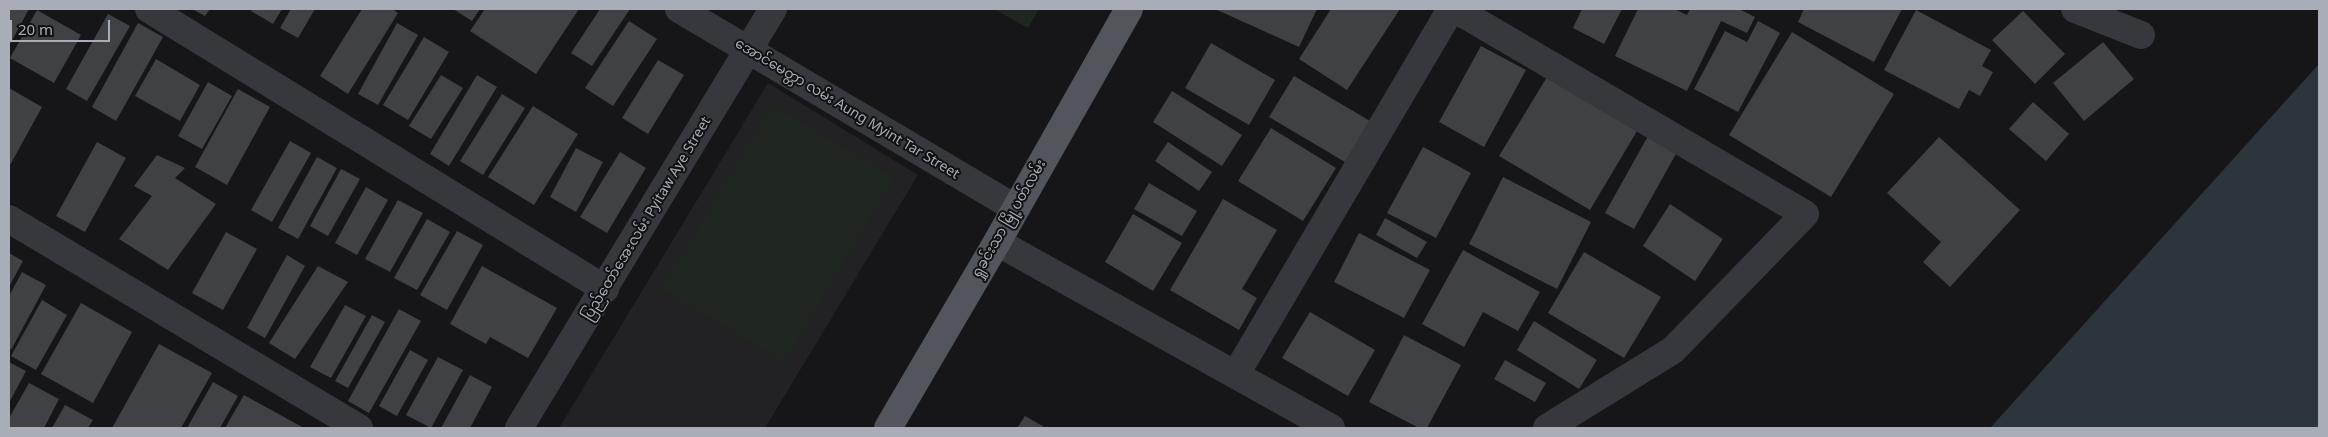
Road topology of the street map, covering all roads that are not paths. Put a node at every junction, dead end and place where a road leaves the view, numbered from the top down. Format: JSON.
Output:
{"nodes":[{"id":1,"x":149,"y":9,"type":"edge"},
{"id":2,"x":679,"y":9,"type":"edge"},
{"id":3,"x":773,"y":9,"type":"edge"},
{"id":4,"x":1129,"y":9,"type":"edge"},
{"id":5,"x":1450,"y":9,"type":"edge"},
{"id":6,"x":1455,"y":9,"type":"edge"},
{"id":7,"x":2075,"y":9,"type":"edge"},
{"id":8,"x":2141,"y":35,"type":"dead end"},
{"id":9,"x":748,"y":50,"type":"junction"},
{"id":10,"x":1015,"y":208,"type":"junction"},
{"id":11,"x":9,"y":219,"type":"edge"},
{"id":12,"x":997,"y":242,"type":"junction"},
{"id":13,"x":605,"y":289,"type":"junction"},
{"id":14,"x":1236,"y":374,"type":"junction"},
{"id":15,"x":359,"y":428,"type":"edge"},
{"id":16,"x":519,"y":428,"type":"edge"},
{"id":17,"x":888,"y":428,"type":"edge"},
{"id":18,"x":1331,"y":428,"type":"edge"},
{"id":19,"x":1547,"y":428,"type":"edge"}],
"edges":[{"from":1,"to":13,"type":"street"},
{"from":2,"to":9,"type":"street","name":"အောင်မေတ္တာ လမ်း Aung Myint Tar Street"},
{"from":3,"to":9,"type":"street","name":"ပြည်တော်အေးလမ်း Pyitaw Aye Street"},
{"from":4,"to":10,"type":"main road","name":"ရှုခင်းသာ မြို့ပတ်လမ်း"},
{"from":5,"to":14,"type":"street"},
{"from":6,"to":19,"type":"street"},
{"from":7,"to":8,"type":"street"},
{"from":9,"to":10,"type":"street","name":"အောင်မေတ္တာ လမ်း Aung Myint Tar Street"},
{"from":9,"to":13,"type":"street","name":"ပြည်တော်အေးလမ်း Pyitaw Aye Street"},
{"from":10,"to":12,"type":"main road","name":"ရှုခင်းသာ မြို့ပတ်လမ်း"},
{"from":11,"to":15,"type":"street"},
{"from":12,"to":14,"type":"street"},
{"from":12,"to":17,"type":"main road","name":"ရှုခင်းသာ မြို့ပတ်လမ်း"},
{"from":13,"to":16,"type":"street","name":"ပြည်တော်အေးလမ်း Pyitaw Aye Street"},
{"from":14,"to":18,"type":"street"}]}
